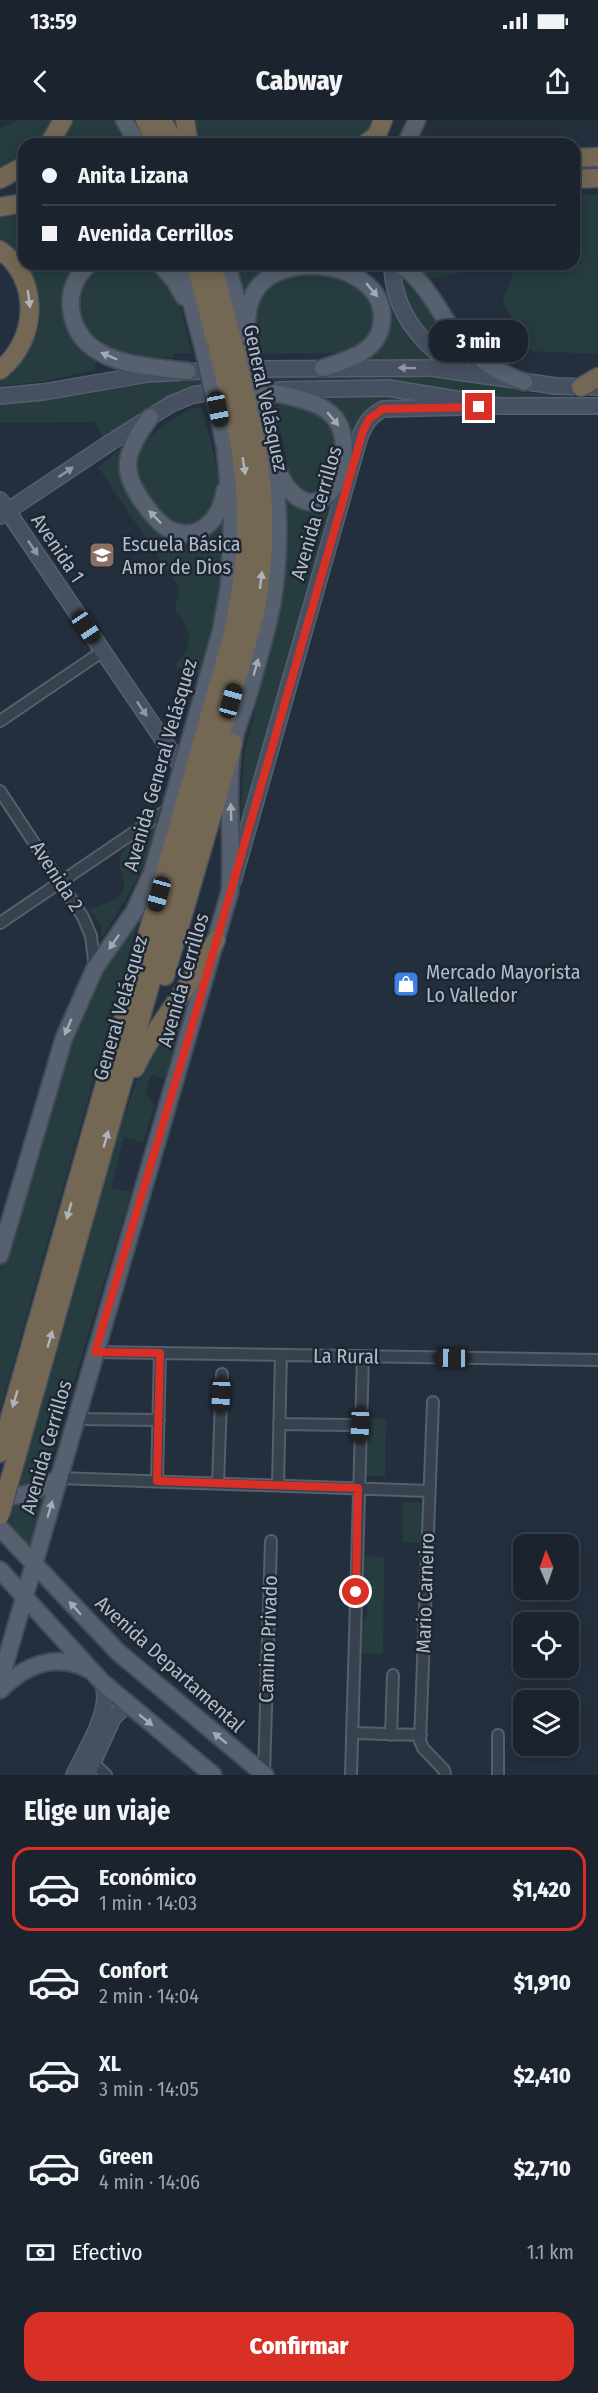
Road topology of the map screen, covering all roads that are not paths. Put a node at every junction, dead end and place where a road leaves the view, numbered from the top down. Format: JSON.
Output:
{"nodes":[{"id":1,"x":63,"y":120,"type":"edge"},
{"id":2,"x":124,"y":120,"type":"edge"},
{"id":3,"x":145,"y":120,"type":"edge"},
{"id":4,"x":162,"y":120,"type":"edge"},
{"id":5,"x":176,"y":120,"type":"edge"},
{"id":6,"x":185,"y":120,"type":"edge"},
{"id":7,"x":383,"y":120,"type":"edge"},
{"id":8,"x":419,"y":120,"type":"edge"},
{"id":9,"x":52,"y":138,"type":"edge"},
{"id":10,"x":134,"y":138,"type":"edge"},
{"id":11,"x":154,"y":138,"type":"edge"},
{"id":12,"x":172,"y":138,"type":"edge"},
{"id":13,"x":186,"y":138,"type":"edge"},
{"id":14,"x":188,"y":138,"type":"edge"},
{"id":15,"x":373,"y":138,"type":"edge"},
{"id":16,"x":409,"y":138,"type":"edge"},
{"id":17,"x":417,"y":138,"type":"edge"},
{"id":18,"x":598,"y":157,"type":"edge"},
{"id":19,"x":580,"y":158,"type":"edge"},
{"id":20,"x":18,"y":169,"type":"edge"},
{"id":21,"x":598,"y":178,"type":"edge"},
{"id":22,"x":0,"y":179,"type":"edge"},
{"id":23,"x":580,"y":179,"type":"edge"},
{"id":24,"x":18,"y":182,"type":"edge"},
{"id":25,"x":0,"y":185,"type":"edge"},
{"id":26,"x":18,"y":204,"type":"edge"},
{"id":27,"x":0,"y":207,"type":"edge"},
{"id":28,"x":0,"y":250,"type":"edge"},
{"id":29,"x":84,"y":270,"type":"edge"},
{"id":30,"x":165,"y":270,"type":"edge"},
{"id":31,"x":183,"y":270,"type":"edge"},
{"id":32,"x":199,"y":270,"type":"edge"},
{"id":33,"x":213,"y":270,"type":"edge"},
{"id":34,"x":227,"y":270,"type":"edge"},
{"id":35,"x":287,"y":270,"type":"edge"},
{"id":36,"x":338,"y":270,"type":"edge"},
{"id":37,"x":395,"y":270,"type":"edge"},
{"id":38,"x":404,"y":270,"type":"edge"},
{"id":39,"x":197,"y":324,"type":"junction"},
{"id":40,"x":231,"y":347,"type":"junction"},
{"id":41,"x":323,"y":368,"type":"junction"},
{"id":42,"x":0,"y":370,"type":"edge"},
{"id":43,"x":187,"y":371,"type":"junction"},
{"id":44,"x":465,"y":372,"type":"junction"},
{"id":45,"x":598,"y":377,"type":"edge"},
{"id":46,"x":524,"y":382,"type":"junction"},
{"id":47,"x":589,"y":387,"type":"edge"},
{"id":48,"x":261,"y":390,"type":"junction"},
{"id":49,"x":0,"y":396,"type":"edge"},
{"id":50,"x":499,"y":406,"type":"junction"},
{"id":51,"x":598,"y":406,"type":"edge"},
{"id":52,"x":240,"y":408,"type":"junction"},
{"id":53,"x":150,"y":417,"type":"junction"},
{"id":54,"x":225,"y":447,"type":"junction"},
{"id":55,"x":273,"y":452,"type":"junction"},
{"id":56,"x":3,"y":509,"type":"edge"},
{"id":57,"x":103,"y":651,"type":"junction"},
{"id":58,"x":0,"y":721,"type":"edge"},
{"id":59,"x":233,"y":743,"type":"junction"},
{"id":60,"x":183,"y":769,"type":"junction"},
{"id":61,"x":0,"y":791,"type":"edge"},
{"id":62,"x":173,"y":807,"type":"junction"},
{"id":63,"x":152,"y":873,"type":"junction"},
{"id":64,"x":62,"y":882,"type":"junction"},
{"id":65,"x":230,"y":891,"type":"junction"},
{"id":66,"x":0,"y":923,"type":"edge"},
{"id":67,"x":216,"y":940,"type":"junction"},
{"id":68,"x":95,"y":968,"type":"junction"},
{"id":69,"x":145,"y":1047,"type":"junction"},
{"id":70,"x":115,"y":1048,"type":"junction"},
{"id":71,"x":116,"y":1105,"type":"junction"},
{"id":72,"x":0,"y":1255,"type":"edge"},
{"id":73,"x":95,"y":1352,"type":"junction"},
{"id":74,"x":160,"y":1353,"type":"junction"},
{"id":75,"x":281,"y":1355,"type":"junction"},
{"id":76,"x":363,"y":1356,"type":"junction"},
{"id":77,"x":598,"y":1360,"type":"edge"},
{"id":78,"x":222,"y":1374,"type":"dead end"},
{"id":79,"x":433,"y":1402,"type":"dead end"},
{"id":80,"x":76,"y":1419,"type":"junction"},
{"id":81,"x":159,"y":1420,"type":"junction"},
{"id":82,"x":279,"y":1424,"type":"junction"},
{"id":83,"x":349,"y":1425,"type":"dead end"},
{"id":84,"x":0,"y":1453,"type":"edge"},
{"id":85,"x":59,"y":1478,"type":"junction"},
{"id":86,"x":157,"y":1481,"type":"junction"},
{"id":87,"x":218,"y":1483,"type":"junction"},
{"id":88,"x":278,"y":1485,"type":"junction"},
{"id":89,"x":358,"y":1488,"type":"junction"},
{"id":90,"x":429,"y":1491,"type":"junction"},
{"id":91,"x":0,"y":1493,"type":"edge"},
{"id":92,"x":0,"y":1515,"type":"edge"},
{"id":93,"x":0,"y":1528,"type":"edge"},
{"id":94,"x":271,"y":1540,"type":"dead end"},
{"id":95,"x":34,"y":1566,"type":"junction"},
{"id":96,"x":0,"y":1570,"type":"edge"},
{"id":97,"x":24,"y":1597,"type":"junction"},
{"id":98,"x":393,"y":1675,"type":"dead end"},
{"id":99,"x":96,"y":1677,"type":"junction"},
{"id":100,"x":0,"y":1682,"type":"edge"},
{"id":101,"x":0,"y":1690,"type":"edge"},
{"id":102,"x":127,"y":1704,"type":"junction"},
{"id":103,"x":352,"y":1733,"type":"junction"},
{"id":104,"x":391,"y":1735,"type":"junction"},
{"id":105,"x":421,"y":1735,"type":"junction"},
{"id":106,"x":498,"y":1735,"type":"dead end"},
{"id":107,"x":90,"y":1769,"type":"edge"},
{"id":108,"x":265,"y":1774,"type":"edge"},
{"id":109,"x":74,"y":1775,"type":"edge"},
{"id":110,"x":106,"y":1775,"type":"edge"},
{"id":111,"x":213,"y":1775,"type":"edge"},
{"id":112,"x":351,"y":1775,"type":"edge"},
{"id":113,"x":445,"y":1775,"type":"edge"},
{"id":114,"x":498,"y":1775,"type":"edge"}],
"edges":[{"from":1,"to":9,"type":"highway"},
{"from":2,"to":10,"type":"main road"},
{"from":3,"to":11,"type":"highway"},
{"from":4,"to":12,"type":"highway"},
{"from":5,"to":13,"type":"main road"},
{"from":6,"to":14,"type":"highway"},
{"from":7,"to":15,"type":"highway"},
{"from":8,"to":16,"type":"main road"},
{"from":8,"to":17,"type":"main road"},
{"from":18,"to":19,"type":"highway"},
{"from":20,"to":22,"type":"highway"},
{"from":21,"to":23,"type":"highway"},
{"from":24,"to":25,"type":"highway"},
{"from":26,"to":27,"type":"highway"},
{"from":28,"to":42,"type":"highway","one_way":true},
{"from":43,"to":29,"type":"main road","one_way":true},
{"from":30,"to":39,"type":"main road"},
{"from":31,"to":39,"type":"main road","name":"Avenida General Velásquez"},
{"from":32,"to":40,"type":"highway","name":"General Velásquez"},
{"from":33,"to":40,"type":"highway","name":"General Velásquez"},
{"from":34,"to":40,"type":"main road","name":"Avenida General Velásquez"},
{"from":35,"to":40,"type":"main road"},
{"from":36,"to":41,"type":"main road","one_way":true},
{"from":37,"to":44,"type":"main road"},
{"from":38,"to":46,"type":"main road"},
{"from":39,"to":40,"type":"main road","name":"Avenida General Velásquez"},
{"from":40,"to":52,"type":"highway","name":"General Velásquez","bridge":true},
{"from":40,"to":52,"type":"main road","name":"Avenida General Velásquez","bridge":true},
{"from":41,"to":43,"type":"main road"},
{"from":44,"to":41,"type":"main road","one_way":true},
{"from":43,"to":49,"type":"main road"},
{"from":44,"to":46,"type":"main road"},
{"from":45,"to":47,"type":"highway"},
{"from":46,"to":47,"type":"main road"},
{"from":48,"to":50,"type":"main road"},
{"from":48,"to":53,"type":"main road"},
{"from":48,"to":55,"type":"main road","one_way":true},
{"from":50,"to":51,"type":"main road"},
{"from":50,"to":65,"type":"main road","name":"Avenida Cerrillos"},
{"from":52,"to":54,"type":"main road","name":"Avenida General Velásquez"},
{"from":52,"to":55,"type":"main road","name":"Avenida General Velásquez"},
{"from":52,"to":70,"type":"highway","name":"General Velásquez","one_way":true},
{"from":71,"to":52,"type":"highway","name":"General Velásquez","one_way":true},
{"from":54,"to":53,"type":"main road","one_way":true},
{"from":56,"to":53,"type":"main road","one_way":true},
{"from":54,"to":60,"type":"main road","name":"Avenida General Velásquez"},
{"from":59,"to":55,"type":"main road","name":"Avenida General Velásquez","one_way":true},
{"from":56,"to":57,"type":"main road","name":"Avenida 1","one_way":true},
{"from":57,"to":58,"type":"street"},
{"from":57,"to":60,"type":"main road","name":"Avenida 1","one_way":true},
{"from":65,"to":59,"type":"main road","name":"Avenida General Velásquez","one_way":true},
{"from":59,"to":69,"type":"highway"},
{"from":60,"to":62,"type":"main road","name":"Avenida General Velásquez"},
{"from":61,"to":64,"type":"street","name":"Avenida 2"},
{"from":62,"to":63,"type":"main road","name":"Avenida General Velásquez"},
{"from":62,"to":64,"type":"street"},
{"from":63,"to":68,"type":"main road","name":"Avenida General Velásquez","one_way":true},
{"from":63,"to":70,"type":"highway"},
{"from":64,"to":66,"type":"street"},
{"from":64,"to":68,"type":"street","name":"Avenida 2"},
{"from":65,"to":67,"type":"main road","name":"Avenida Cerrillos"},
{"from":67,"to":69,"type":"highway"},
{"from":67,"to":73,"type":"main road","name":"Avenida Cerrillos"},
{"from":68,"to":72,"type":"main road","name":"Avenida General Velásquez","one_way":true},
{"from":69,"to":71,"type":"highway"},
{"from":70,"to":84,"type":"highway","name":"General Velásquez","one_way":true},
{"from":92,"to":71,"type":"highway","name":"General Velásquez","one_way":true,"bridge":true},
{"from":73,"to":74,"type":"street","name":"La Rural"},
{"from":73,"to":80,"type":"main road","name":"Avenida Cerrillos"},
{"from":74,"to":75,"type":"street","name":"La Rural"},
{"from":74,"to":81,"type":"street"},
{"from":75,"to":76,"type":"street","name":"La Rural"},
{"from":75,"to":82,"type":"street"},
{"from":76,"to":77,"type":"street","name":"La Rural"},
{"from":76,"to":89,"type":"street"},
{"from":78,"to":87,"type":"street"},
{"from":79,"to":90,"type":"street","name":"Mario Carneiro"},
{"from":80,"to":81,"type":"street"},
{"from":80,"to":85,"type":"main road","name":"Avenida Cerrillos"},
{"from":81,"to":86,"type":"street"},
{"from":82,"to":83,"type":"street"},
{"from":82,"to":88,"type":"street"},
{"from":85,"to":86,"type":"street"},
{"from":85,"to":91,"type":"main road"},
{"from":95,"to":85,"type":"main road","name":"Avenida Cerrillos","one_way":true},
{"from":86,"to":87,"type":"street"},
{"from":87,"to":88,"type":"street"},
{"from":88,"to":89,"type":"street"},
{"from":89,"to":90,"type":"street"},
{"from":89,"to":103,"type":"street"},
{"from":90,"to":105,"type":"street","name":"Mario Carneiro"},
{"from":93,"to":95,"type":"main road","name":"Avenida Departamental"},
{"from":94,"to":108,"type":"street","name":"Camino Privado"},
{"from":95,"to":97,"type":"main road","name":"Avenida Cerrillos"},
{"from":108,"to":95,"type":"main road","name":"Avenida Departamental","one_way":true},
{"from":96,"to":97,"type":"main road"},
{"from":97,"to":99,"type":"main road"},
{"from":97,"to":100,"type":"main road","name":"Avenida Cerrillos"},
{"from":98,"to":104,"type":"street"},
{"from":99,"to":101,"type":"main road"},
{"from":99,"to":102,"type":"main road"},
{"from":99,"to":109,"type":"main road"},
{"from":102,"to":107,"type":"main road"},
{"from":102,"to":111,"type":"main road","one_way":true},
{"from":103,"to":104,"type":"street"},
{"from":103,"to":112,"type":"street"},
{"from":104,"to":105,"type":"street"},
{"from":105,"to":113,"type":"street"},
{"from":106,"to":114,"type":"street"},
{"from":107,"to":110,"type":"street"}]}
